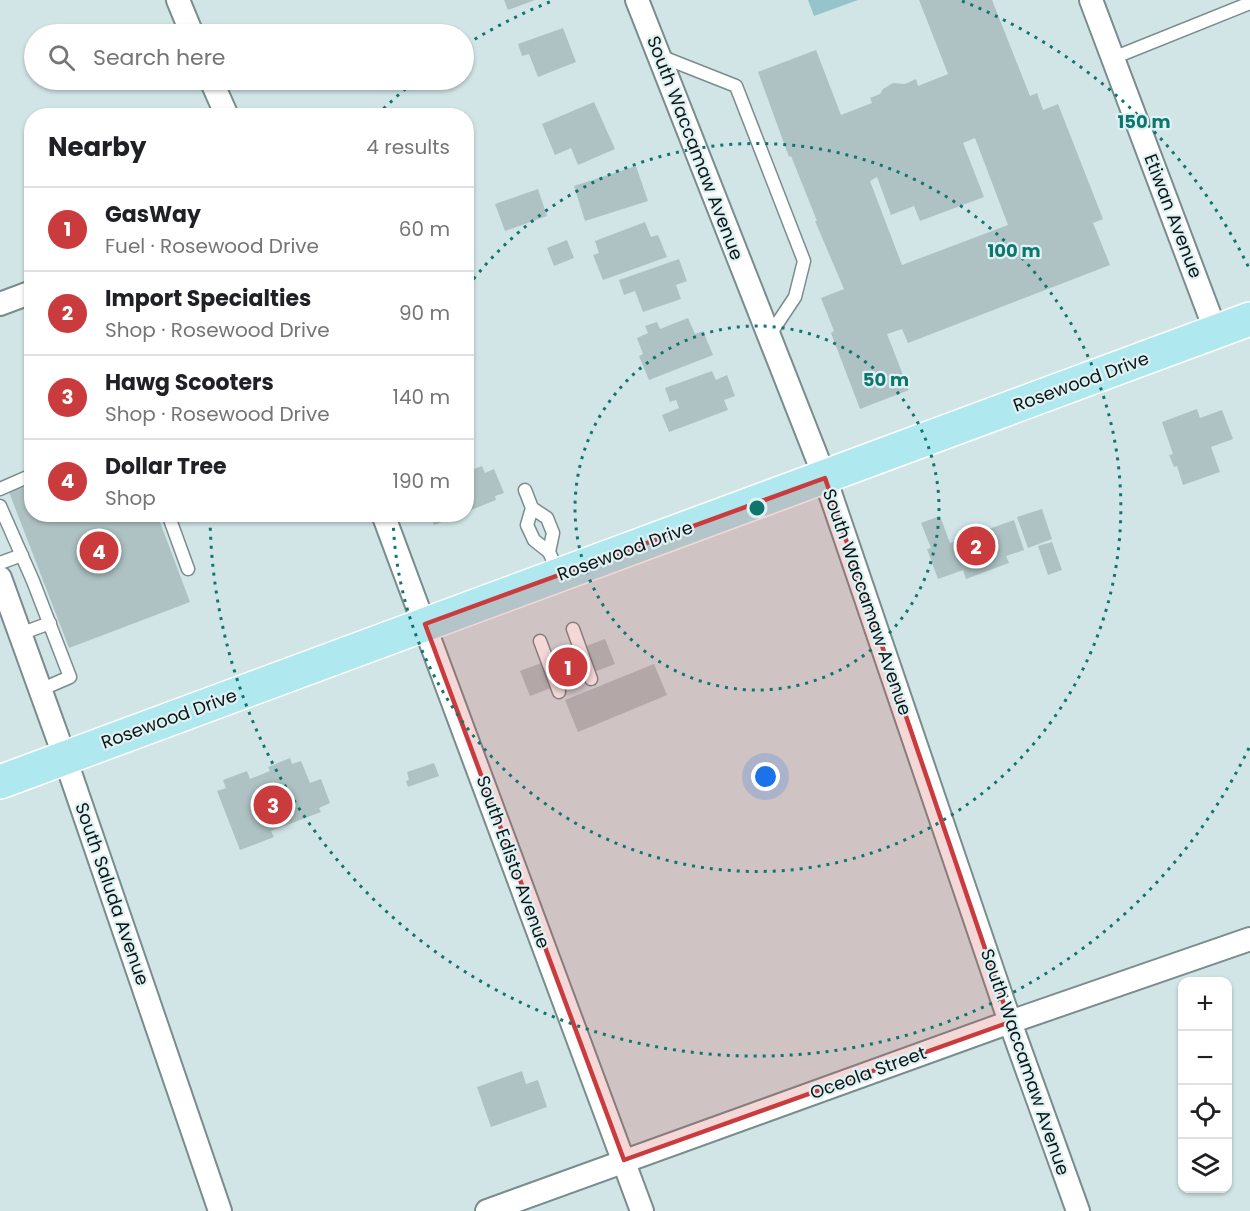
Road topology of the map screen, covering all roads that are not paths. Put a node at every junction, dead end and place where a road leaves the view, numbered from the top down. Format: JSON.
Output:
{"nodes":[{"id":1,"x":178,"y":0,"type":"edge"},
{"id":2,"x":637,"y":0,"type":"edge"},
{"id":3,"x":1090,"y":0,"type":"edge"},
{"id":4,"x":1250,"y":3,"type":"edge"},
{"id":5,"x":188,"y":24,"type":"edge"},
{"id":6,"x":659,"y":56,"type":"junction"},
{"id":7,"x":1113,"y":58,"type":"junction"},
{"id":8,"x":216,"y":90,"type":"edge"},
{"id":9,"x":223,"y":108,"type":"edge"},
{"id":10,"x":24,"y":295,"type":"edge"},
{"id":11,"x":0,"y":304,"type":"edge"},
{"id":12,"x":1250,"y":319,"type":"edge"},
{"id":13,"x":1216,"y":332,"type":"junction"},
{"id":14,"x":769,"y":336,"type":"junction"},
{"id":15,"x":24,"y":478,"type":"edge"},
{"id":16,"x":825,"y":478,"type":"junction"},
{"id":17,"x":0,"y":489,"type":"edge"},
{"id":18,"x":525,"y":490,"type":"dead end"},
{"id":19,"x":0,"y":506,"type":"edge"},
{"id":20,"x":532,"y":508,"type":"junction"},
{"id":21,"x":171,"y":522,"type":"edge"},
{"id":22,"x":386,"y":522,"type":"edge"},
{"id":23,"x":22,"y":555,"type":"junction"},
{"id":24,"x":0,"y":563,"type":"edge"},
{"id":25,"x":554,"y":563,"type":"junction"},
{"id":26,"x":188,"y":569,"type":"dead end"},
{"id":27,"x":0,"y":578,"type":"edge"},
{"id":28,"x":50,"y":623,"type":"junction"},
{"id":29,"x":425,"y":624,"type":"junction"},
{"id":30,"x":573,"y":629,"type":"dead end"},
{"id":31,"x":20,"y":634,"type":"junction"},
{"id":32,"x":540,"y":641,"type":"dead end"},
{"id":33,"x":591,"y":679,"type":"dead end"},
{"id":34,"x":40,"y":690,"type":"junction"},
{"id":35,"x":559,"y":692,"type":"dead end"},
{"id":36,"x":65,"y":758,"type":"junction"},
{"id":37,"x":0,"y":782,"type":"edge"},
{"id":38,"x":1250,"y":939,"type":"edge"},
{"id":39,"x":1010,"y":1022,"type":"junction"},
{"id":40,"x":624,"y":1161,"type":"junction"},
{"id":41,"x":220,"y":1211,"type":"edge"},
{"id":42,"x":487,"y":1211,"type":"edge"},
{"id":43,"x":642,"y":1211,"type":"edge"},
{"id":44,"x":1078,"y":1211,"type":"edge"}],
"edges":[{"from":1,"to":5,"type":"street"},
{"from":2,"to":6,"type":"street","name":"South Waccamaw Avenue"},
{"from":3,"to":7,"type":"street","name":"Etiwan Avenue"},
{"from":4,"to":7,"type":"lane"},
{"from":6,"to":14,"type":"street","name":"South Waccamaw Avenue"},
{"from":6,"to":14,"type":"lane"},
{"from":7,"to":13,"type":"street","name":"Etiwan Avenue"},
{"from":8,"to":9,"type":"street"},
{"from":10,"to":11,"type":"street"},
{"from":12,"to":13,"type":"main road","name":"Rosewood Drive"},
{"from":13,"to":16,"type":"main road","name":"Rosewood Drive"},
{"from":14,"to":16,"type":"street","name":"South Waccamaw Avenue"},
{"from":15,"to":17,"type":"lane"},
{"from":16,"to":25,"type":"main road","name":"Rosewood Drive"},
{"from":16,"to":39,"type":"street","name":"South Waccamaw Avenue"},
{"from":18,"to":20,"type":"lane"},
{"from":19,"to":23,"type":"lane"},
{"from":20,"to":25,"type":"lane"},
{"from":20,"to":25,"type":"lane"},
{"from":21,"to":26,"type":"lane"},
{"from":22,"to":29,"type":"street","name":"South Edisto Avenue"},
{"from":23,"to":24,"type":"lane"},
{"from":23,"to":28,"type":"lane"},
{"from":25,"to":29,"type":"main road","name":"Rosewood Drive"},
{"from":27,"to":31,"type":"street","name":"South Saluda Avenue"},
{"from":28,"to":31,"type":"lane"},
{"from":28,"to":34,"type":"lane"},
{"from":29,"to":36,"type":"main road","name":"Rosewood Drive"},
{"from":29,"to":40,"type":"street","name":"South Edisto Avenue"},
{"from":30,"to":33,"type":"lane"},
{"from":31,"to":34,"type":"street","name":"South Saluda Avenue"},
{"from":32,"to":35,"type":"lane"},
{"from":34,"to":36,"type":"street","name":"South Saluda Avenue"},
{"from":36,"to":37,"type":"main road","name":"Rosewood Drive"},
{"from":36,"to":41,"type":"street","name":"South Saluda Avenue"},
{"from":38,"to":39,"type":"street","name":"Oceola Street"},
{"from":39,"to":40,"type":"street","name":"Oceola Street"},
{"from":39,"to":44,"type":"street","name":"South Waccamaw Avenue"},
{"from":40,"to":42,"type":"street","name":"Oceola Street"},
{"from":40,"to":43,"type":"street","name":"South Edisto Avenue"}]}
